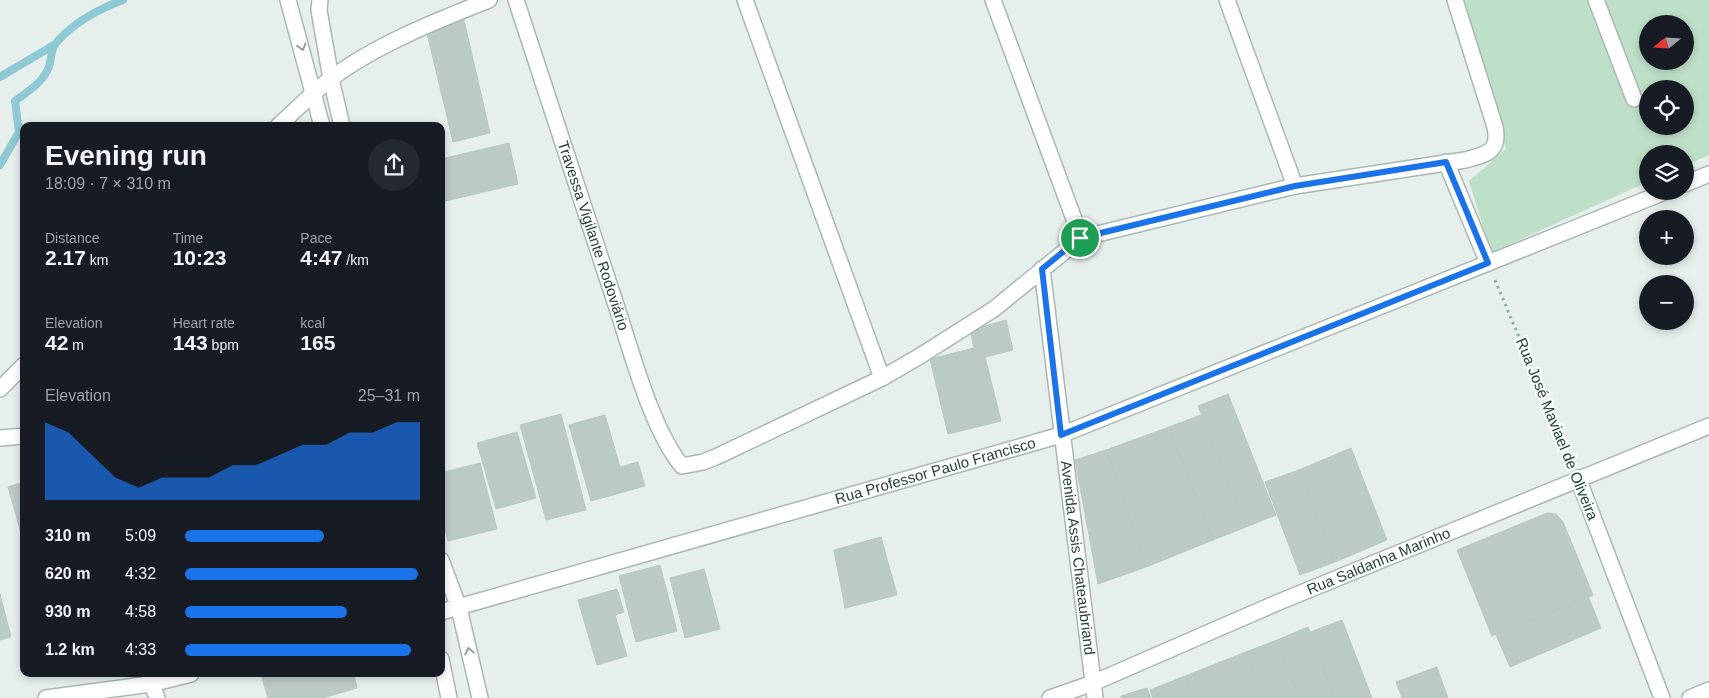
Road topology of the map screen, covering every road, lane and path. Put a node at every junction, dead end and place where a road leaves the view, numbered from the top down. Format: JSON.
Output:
{"nodes":[{"id":1,"x":288,"y":0,"type":"edge"},
{"id":2,"x":320,"y":0,"type":"edge"},
{"id":3,"x":490,"y":0,"type":"edge"},
{"id":4,"x":516,"y":0,"type":"edge"},
{"id":5,"x":745,"y":0,"type":"edge"},
{"id":6,"x":993,"y":0,"type":"edge"},
{"id":7,"x":1227,"y":0,"type":"edge"},
{"id":8,"x":1455,"y":0,"type":"edge"},
{"id":9,"x":1596,"y":0,"type":"edge"},
{"id":10,"x":330,"y":79,"type":"junction"},
{"id":11,"x":315,"y":93,"type":"junction"},
{"id":12,"x":1634,"y":99,"type":"dead end"},
{"id":13,"x":282,"y":122,"type":"edge"},
{"id":14,"x":321,"y":122,"type":"edge"},
{"id":15,"x":341,"y":122,"type":"edge"},
{"id":16,"x":1446,"y":162,"type":"junction"},
{"id":17,"x":1709,"y":174,"type":"edge"},
{"id":18,"x":1694,"y":180,"type":"edge"},
{"id":19,"x":1295,"y":186,"type":"junction"},
{"id":20,"x":1645,"y":200,"type":"edge"},
{"id":21,"x":1080,"y":238,"type":"junction"},
{"id":22,"x":1488,"y":263,"type":"junction"},
{"id":23,"x":1042,"y":269,"type":"junction"},
{"id":24,"x":20,"y":369,"type":"edge"},
{"id":25,"x":882,"y":378,"type":"junction"},
{"id":26,"x":0,"y":389,"type":"edge"},
{"id":27,"x":1709,"y":426,"type":"edge"},
{"id":28,"x":1061,"y":435,"type":"junction"},
{"id":29,"x":20,"y":436,"type":"edge"},
{"id":30,"x":0,"y":438,"type":"edge"},
{"id":31,"x":1578,"y":478,"type":"junction"},
{"id":32,"x":445,"y":571,"type":"edge"},
{"id":33,"x":459,"y":608,"type":"junction"},
{"id":34,"x":445,"y":611,"type":"edge"},
{"id":35,"x":166,"y":677,"type":"edge"},
{"id":36,"x":444,"y":677,"type":"edge"},
{"id":37,"x":150,"y":679,"type":"edge"},
{"id":38,"x":1093,"y":683,"type":"junction"},
{"id":39,"x":1709,"y":690,"type":"edge"},
{"id":40,"x":46,"y":698,"type":"edge"},
{"id":41,"x":157,"y":698,"type":"edge"},
{"id":42,"x":448,"y":698,"type":"edge"},
{"id":43,"x":480,"y":698,"type":"edge"},
{"id":44,"x":1050,"y":698,"type":"edge"},
{"id":45,"x":1095,"y":698,"type":"edge"},
{"id":46,"x":1662,"y":698,"type":"edge"},
{"id":47,"x":1690,"y":698,"type":"edge"}],
"edges":[{"from":1,"to":11,"type":"street","one_way":true},
{"from":2,"to":10,"type":"street"},
{"from":3,"to":10,"type":"street"},
{"from":4,"to":25,"type":"street","name":"Travessa Vigilante Rodoviário"},
{"from":5,"to":25,"type":"street"},
{"from":6,"to":21,"type":"street"},
{"from":7,"to":19,"type":"street"},
{"from":8,"to":16,"type":"street"},
{"from":9,"to":12,"type":"street"},
{"from":10,"to":11,"type":"street"},
{"from":10,"to":15,"type":"street"},
{"from":11,"to":13,"type":"street"},
{"from":11,"to":14,"type":"street"},
{"from":16,"to":19,"type":"street"},
{"from":16,"to":22,"type":"street"},
{"from":17,"to":18,"type":"street"},
{"from":19,"to":21,"type":"street"},
{"from":20,"to":22,"type":"street","name":"Rua Professor Paulo Francisco"},
{"from":21,"to":23,"type":"street"},
{"from":22,"to":28,"type":"street","name":"Rua Professor Paulo Francisco"},
{"from":22,"to":31,"type":"path","name":"Rua José Maviael de Oliveira"},
{"from":23,"to":25,"type":"street"},
{"from":23,"to":28,"type":"street","name":"Avenida Assis Chateaubriand"},
{"from":24,"to":26,"type":"street"},
{"from":27,"to":31,"type":"street","name":"Rua Saldanha Marinho"},
{"from":28,"to":33,"type":"street","name":"Rua Professor Paulo Francisco"},
{"from":28,"to":38,"type":"street","name":"Avenida Assis Chateaubriand"},
{"from":29,"to":30,"type":"street"},
{"from":31,"to":38,"type":"street","name":"Rua Saldanha Marinho"},
{"from":31,"to":46,"type":"street","name":"Rua José Maviael de Oliveira"},
{"from":32,"to":33,"type":"street"},
{"from":33,"to":34,"type":"street","name":"Rua Professor Paulo Francisco"},
{"from":43,"to":33,"type":"street","one_way":true},
{"from":35,"to":37,"type":"street"},
{"from":36,"to":42,"type":"street"},
{"from":37,"to":40,"type":"street"},
{"from":37,"to":41,"type":"street"},
{"from":38,"to":44,"type":"street","name":"Rua Saldanha Marinho"},
{"from":38,"to":45,"type":"street","name":"Avenida Assis Chateaubriand"},
{"from":39,"to":47,"type":"street"}]}
